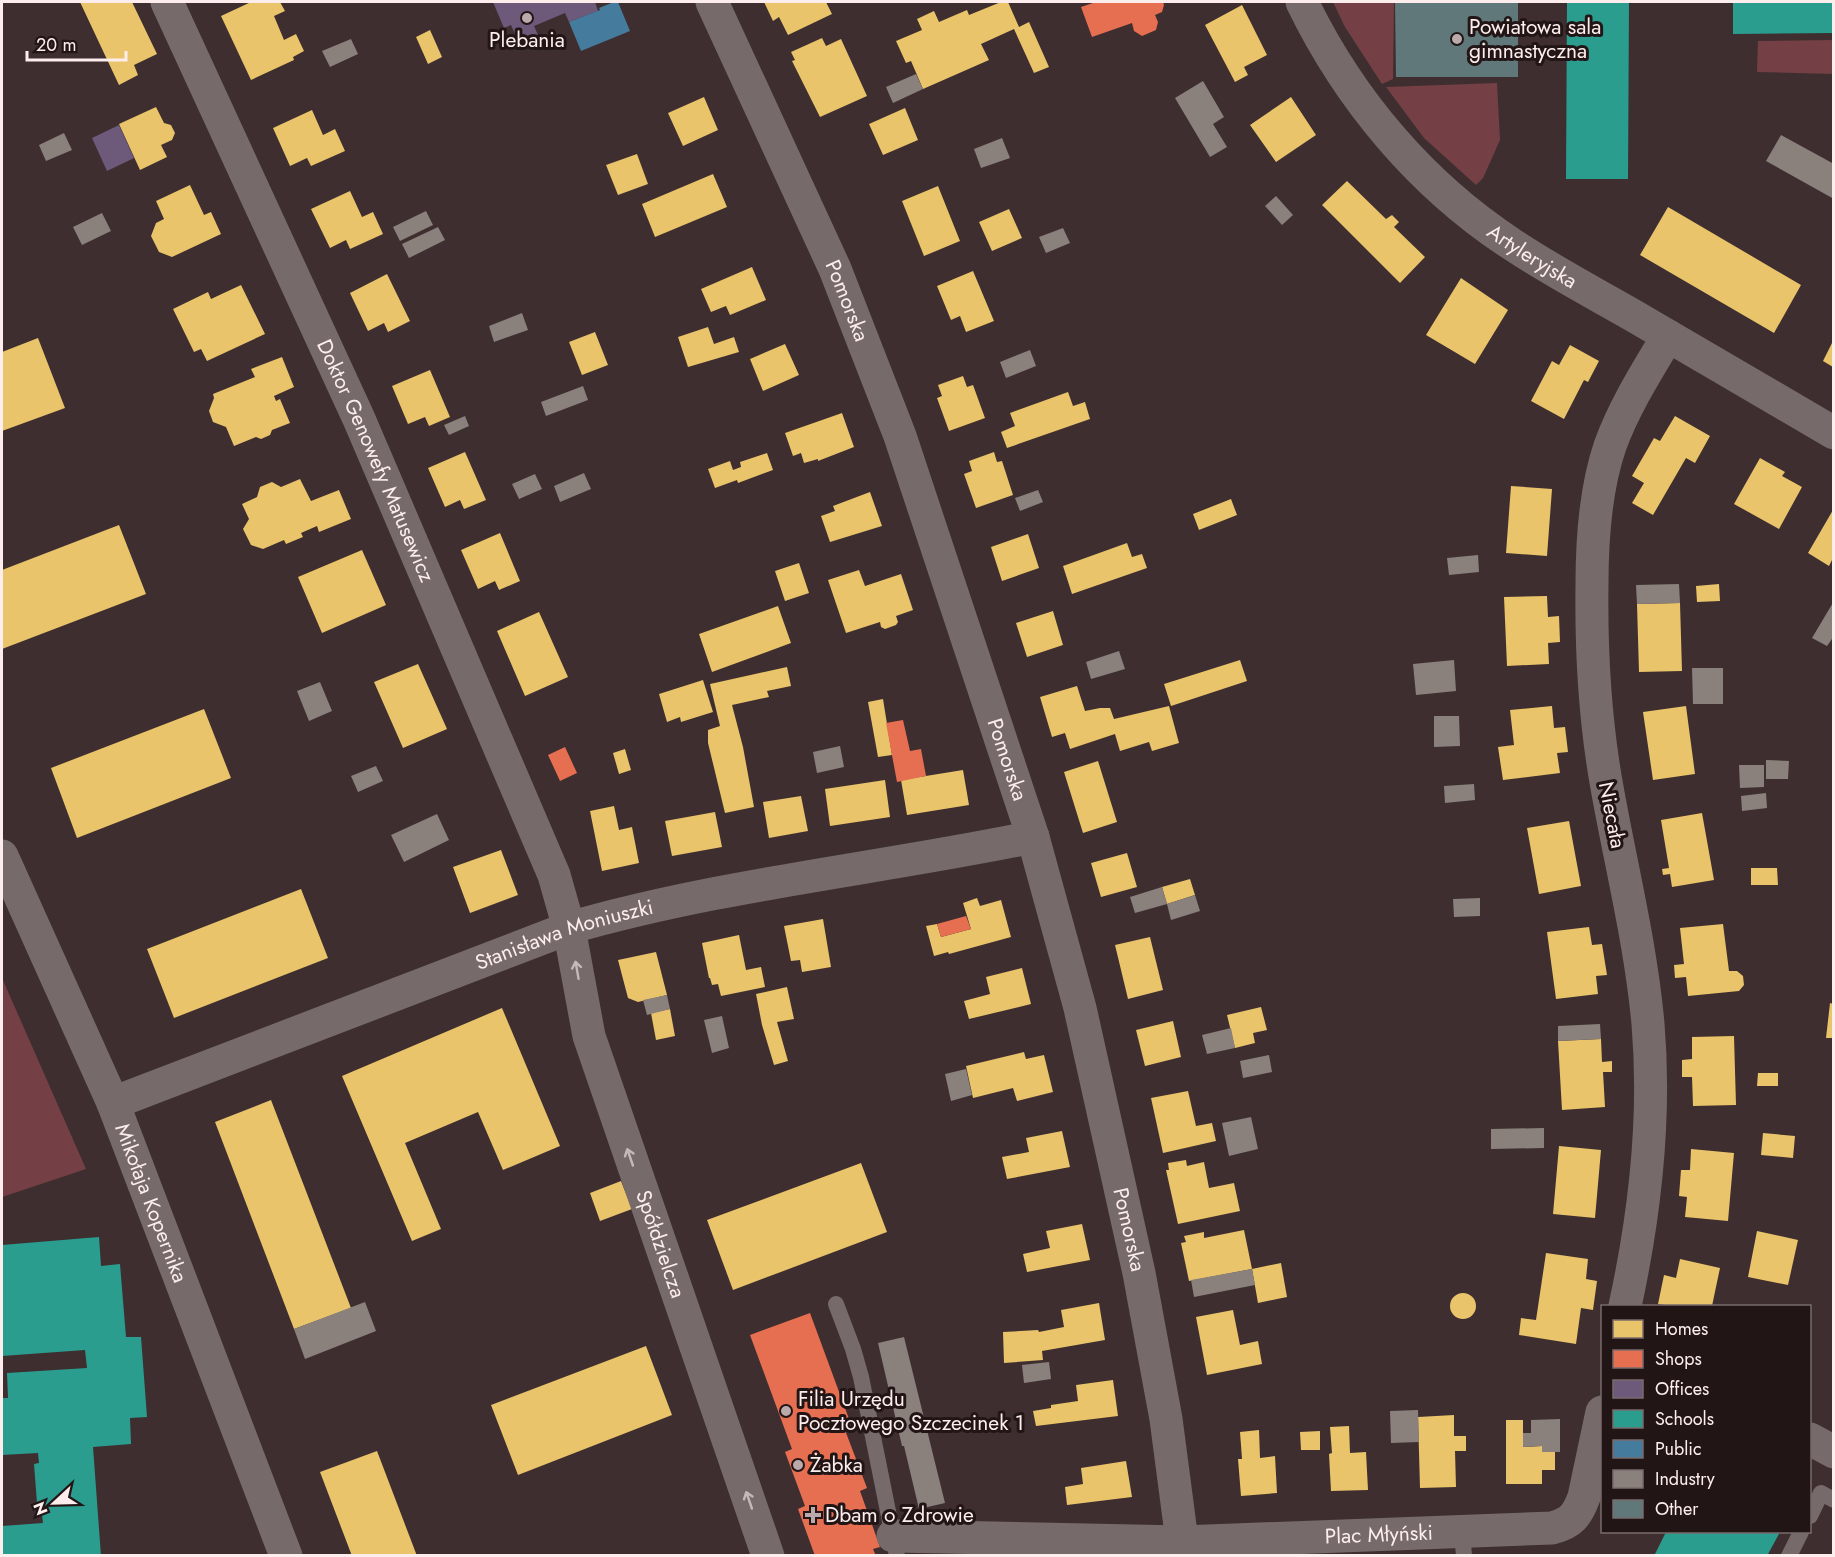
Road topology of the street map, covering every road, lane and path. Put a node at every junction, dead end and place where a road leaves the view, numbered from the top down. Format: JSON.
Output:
{"nodes":[{"id":1,"x":167,"y":2,"type":"edge"},
{"id":2,"x":712,"y":2,"type":"edge"},
{"id":3,"x":1302,"y":2,"type":"edge"},
{"id":4,"x":1668,"y":336,"type":"junction"},
{"id":5,"x":1833,"y":433,"type":"edge"},
{"id":6,"x":1034,"y":837,"type":"junction"},
{"id":7,"x":2,"y":856,"type":"edge"},
{"id":8,"x":570,"y":927,"type":"junction"},
{"id":9,"x":112,"y":1103,"type":"junction"},
{"id":10,"x":836,"y":1304,"type":"dead end"},
{"id":11,"x":1625,"y":1305,"type":"edge"},
{"id":12,"x":1601,"y":1417,"type":"edge"},
{"id":13,"x":1811,"y":1440,"type":"edge"},
{"id":14,"x":1833,"y":1452,"type":"edge"},
{"id":15,"x":1833,"y":1500,"type":"edge"},
{"id":16,"x":1811,"y":1512,"type":"edge"},
{"id":17,"x":1800,"y":1533,"type":"edge"},
{"id":18,"x":1463,"y":1544,"type":"edge"},
{"id":19,"x":895,"y":1546,"type":"edge"},
{"id":20,"x":1183,"y":1549,"type":"edge"},
{"id":21,"x":286,"y":1556,"type":"edge"},
{"id":22,"x":768,"y":1556,"type":"edge"},
{"id":23,"x":1789,"y":1556,"type":"edge"}],
"edges":[{"from":1,"to":8,"type":"street","name":"Doktor Genowefy Matusewicz"},
{"from":2,"to":6,"type":"street","name":"Pomorska"},
{"from":3,"to":4,"type":"street","name":"Artyleryjska"},
{"from":4,"to":5,"type":"street","name":"Artyleryjska"},
{"from":4,"to":11,"type":"street","name":"Niecała"},
{"from":6,"to":8,"type":"street","name":"Stanisława Moniuszki"},
{"from":6,"to":20,"type":"street","name":"Pomorska"},
{"from":7,"to":9,"type":"street","name":"Mikołaja Kopernika"},
{"from":8,"to":9,"type":"street","name":"Stanisława Moniuszki"},
{"from":22,"to":8,"type":"street","name":"Spółdzielcza","one_way":true},
{"from":9,"to":21,"type":"street","name":"Mikołaja Kopernika"},
{"from":10,"to":19,"type":"lane"},
{"from":12,"to":18,"type":"street","name":"Plac Młyński"},
{"from":13,"to":14,"type":"street"},
{"from":15,"to":16,"type":"lane"},
{"from":17,"to":23,"type":"lane"},
{"from":18,"to":20,"type":"street","name":"Plac Młyński"},
{"from":19,"to":20,"type":"street","name":"Plac Młyński"}]}
